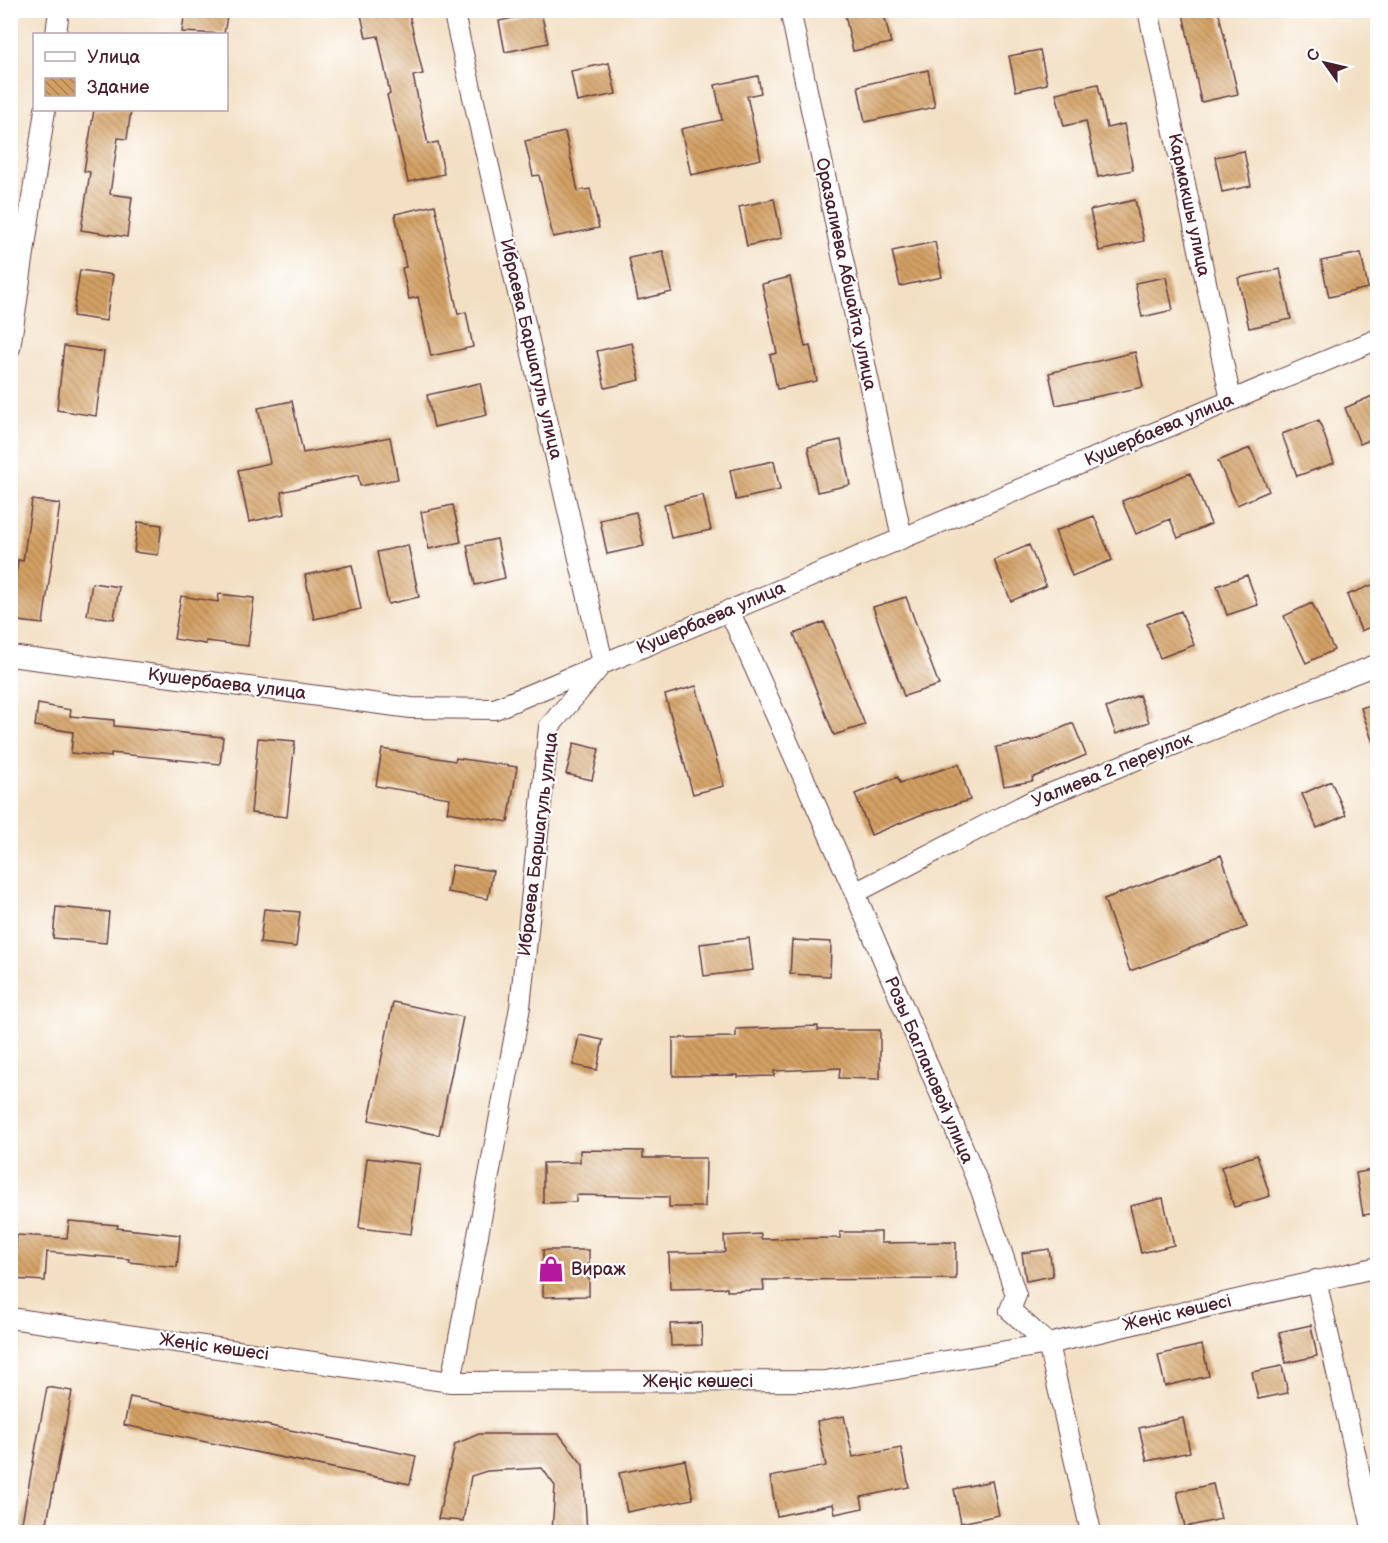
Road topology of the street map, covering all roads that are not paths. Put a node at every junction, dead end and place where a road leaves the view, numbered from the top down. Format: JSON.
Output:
{"nodes":[{"id":1,"x":59,"y":10,"type":"edge"},
{"id":2,"x":453,"y":10,"type":"edge"},
{"id":3,"x":790,"y":10,"type":"edge"},
{"id":4,"x":1148,"y":10,"type":"edge"},
{"id":5,"x":56,"y":33,"type":"edge"},
{"id":6,"x":45,"y":111,"type":"edge"},
{"id":7,"x":1377,"y":339,"type":"edge"},
{"id":8,"x":10,"y":348,"type":"edge"},
{"id":9,"x":1231,"y":400,"type":"junction"},
{"id":10,"x":902,"y":538,"type":"junction"},
{"id":11,"x":729,"y":610,"type":"junction"},
{"id":12,"x":10,"y":656,"type":"edge"},
{"id":13,"x":603,"y":663,"type":"junction"},
{"id":14,"x":1377,"y":664,"type":"edge"},
{"id":15,"x":855,"y":894,"type":"junction"},
{"id":16,"x":1377,"y":1268,"type":"edge"},
{"id":17,"x":1316,"y":1280,"type":"junction"},
{"id":18,"x":10,"y":1318,"type":"edge"},
{"id":19,"x":1048,"y":1344,"type":"junction"},
{"id":20,"x":451,"y":1382,"type":"junction"},
{"id":21,"x":1091,"y":1533,"type":"edge"},
{"id":22,"x":1373,"y":1533,"type":"edge"}],
"edges":[{"from":1,"to":5,"type":"street"},
{"from":2,"to":13,"type":"street","name":"Ибраева Баршагуль улица"},
{"from":3,"to":10,"type":"street","name":"Оразалиева Абшайта улица"},
{"from":4,"to":9,"type":"street","name":"Кармакшы улица"},
{"from":6,"to":8,"type":"street"},
{"from":7,"to":9,"type":"street","name":"Кушербаева улица"},
{"from":9,"to":10,"type":"street","name":"Кушербаева улица"},
{"from":10,"to":11,"type":"street","name":"Кушербаева улица"},
{"from":11,"to":13,"type":"street","name":"Кушербаева улица"},
{"from":11,"to":15,"type":"street","name":"Розы Баглановой улица"},
{"from":12,"to":13,"type":"street","name":"Кушербаева улица"},
{"from":13,"to":20,"type":"street","name":"Ибраева Баршагуль улица"},
{"from":14,"to":15,"type":"street","name":"Уалиева 2 переулок"},
{"from":15,"to":19,"type":"street","name":"Розы Баглановой улица"},
{"from":16,"to":17,"type":"street","name":"Жеңіс көшесі"},
{"from":17,"to":19,"type":"street","name":"Жеңіс көшесі"},
{"from":17,"to":22,"type":"street"},
{"from":18,"to":20,"type":"street","name":"Жеңіс көшесі"},
{"from":19,"to":20,"type":"street","name":"Жеңіс көшесі"},
{"from":19,"to":21,"type":"street"}]}
